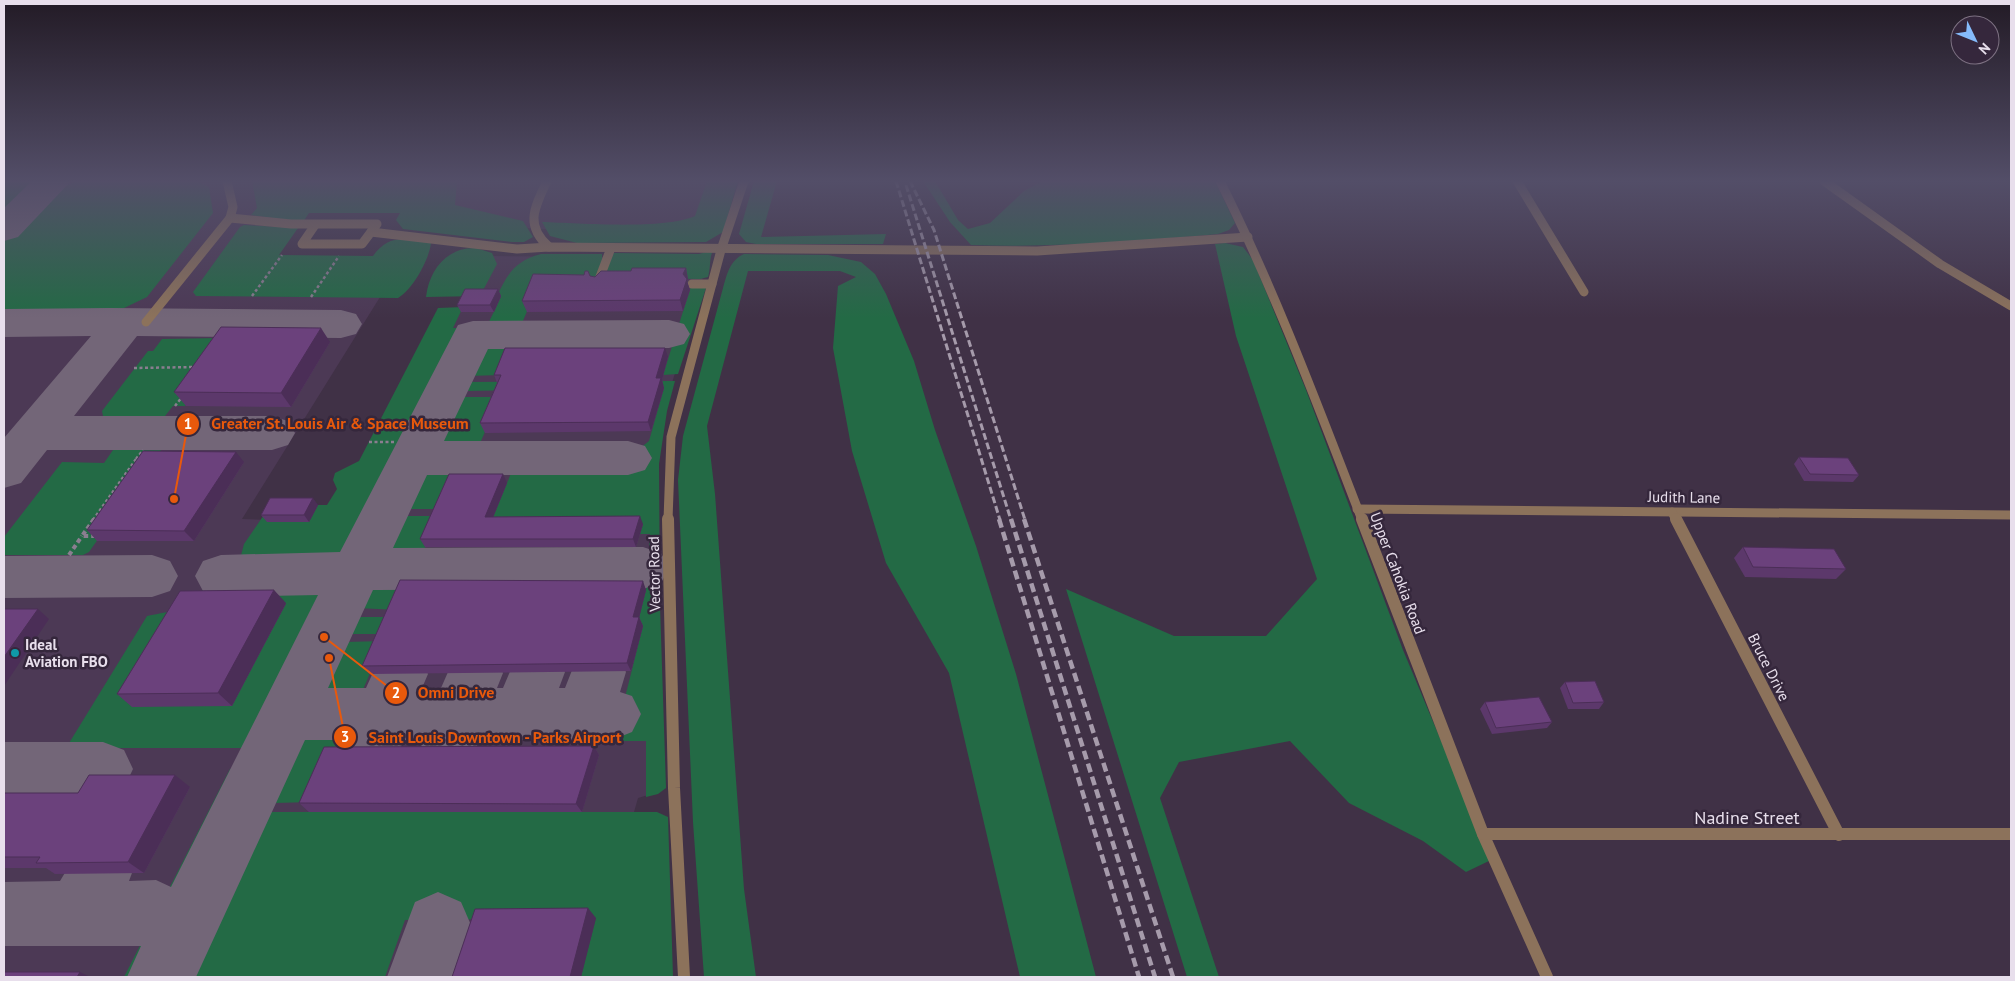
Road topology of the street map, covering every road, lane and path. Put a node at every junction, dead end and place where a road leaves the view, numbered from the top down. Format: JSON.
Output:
{"nodes":[{"id":1,"x":223,"y":227,"type":"edge"},
{"id":2,"x":313,"y":227,"type":"edge"},
{"id":3,"x":375,"y":227,"type":"edge"},
{"id":4,"x":534,"y":227,"type":"edge"},
{"id":5,"x":729,"y":227,"type":"edge"},
{"id":6,"x":1243,"y":227,"type":"edge"},
{"id":7,"x":1545,"y":227,"type":"edge"},
{"id":8,"x":1889,"y":227,"type":"edge"},
{"id":9,"x":371,"y":232,"type":"junction"},
{"id":10,"x":1248,"y":237,"type":"junction"},
{"id":11,"x":549,"y":248,"type":"junction"},
{"id":12,"x":611,"y":248,"type":"junction"},
{"id":13,"x":721,"y":250,"type":"junction"},
{"id":14,"x":282,"y":255,"type":"dead end"},
{"id":15,"x":339,"y":256,"type":"dead end"},
{"id":16,"x":598,"y":282,"type":"edge"},
{"id":17,"x":692,"y":284,"type":"dead end"},
{"id":18,"x":712,"y":284,"type":"junction"},
{"id":19,"x":1584,"y":292,"type":"dead end"},
{"id":20,"x":252,"y":296,"type":"dead end"},
{"id":21,"x":312,"y":297,"type":"dead end"},
{"id":22,"x":2011,"y":306,"type":"edge"},
{"id":23,"x":146,"y":322,"type":"dead end"},
{"id":24,"x":134,"y":368,"type":"dead end"},
{"id":25,"x":197,"y":374,"type":"edge"},
{"id":26,"x":186,"y":390,"type":"edge"},
{"id":27,"x":175,"y":406,"type":"edge"},
{"id":28,"x":369,"y":442,"type":"dead end"},
{"id":29,"x":395,"y":442,"type":"dead end"},
{"id":30,"x":143,"y":450,"type":"edge"},
{"id":31,"x":136,"y":460,"type":"junction"},
{"id":32,"x":145,"y":460,"type":"edge"},
{"id":33,"x":1357,"y":509,"type":"junction"},
{"id":34,"x":1672,"y":512,"type":"junction"},
{"id":35,"x":2011,"y":515,"type":"edge"},
{"id":36,"x":101,"y":535,"type":"edge"},
{"id":37,"x":82,"y":536,"type":"junction"},
{"id":38,"x":69,"y":555,"type":"dead end"},
{"id":39,"x":1483,"y":834,"type":"junction"},
{"id":40,"x":2011,"y":834,"type":"edge"},
{"id":41,"x":1839,"y":835,"type":"junction"},
{"id":42,"x":684,"y":977,"type":"edge"},
{"id":43,"x":1547,"y":977,"type":"edge"}],
"edges":[{"from":1,"to":23,"type":"street"},
{"from":2,"to":9,"type":"street"},
{"from":3,"to":9,"type":"street"},
{"from":4,"to":11,"type":"street"},
{"from":5,"to":13,"type":"street","name":"Vector Road"},
{"from":6,"to":10,"type":"street","name":"Upper Cahokia Road"},
{"from":7,"to":19,"type":"street"},
{"from":8,"to":22,"type":"street"},
{"from":9,"to":11,"type":"street"},
{"from":10,"to":13,"type":"street"},
{"from":10,"to":33,"type":"street","name":"Upper Cahokia Road"},
{"from":11,"to":12,"type":"street"},
{"from":12,"to":13,"type":"street"},
{"from":12,"to":16,"type":"street"},
{"from":13,"to":18,"type":"street","name":"Vector Road"},
{"from":14,"to":20,"type":"path"},
{"from":15,"to":21,"type":"path"},
{"from":17,"to":18,"type":"street"},
{"from":18,"to":42,"type":"street","name":"Vector Road"},
{"from":24,"to":25,"type":"path"},
{"from":26,"to":27,"type":"path"},
{"from":28,"to":29,"type":"path"},
{"from":30,"to":31,"type":"path"},
{"from":31,"to":32,"type":"path"},
{"from":31,"to":37,"type":"path"},
{"from":33,"to":34,"type":"street","name":"Judith Lane"},
{"from":33,"to":39,"type":"street","name":"Upper Cahokia Road"},
{"from":34,"to":35,"type":"street","name":"Judith Lane"},
{"from":34,"to":41,"type":"street","name":"Bruce Drive"},
{"from":36,"to":37,"type":"path"},
{"from":37,"to":38,"type":"path"},
{"from":39,"to":41,"type":"street","name":"Nadine Street"},
{"from":39,"to":43,"type":"street","name":"Upper Cahokia Road"},
{"from":40,"to":41,"type":"street","name":"Nadine Street"}]}
